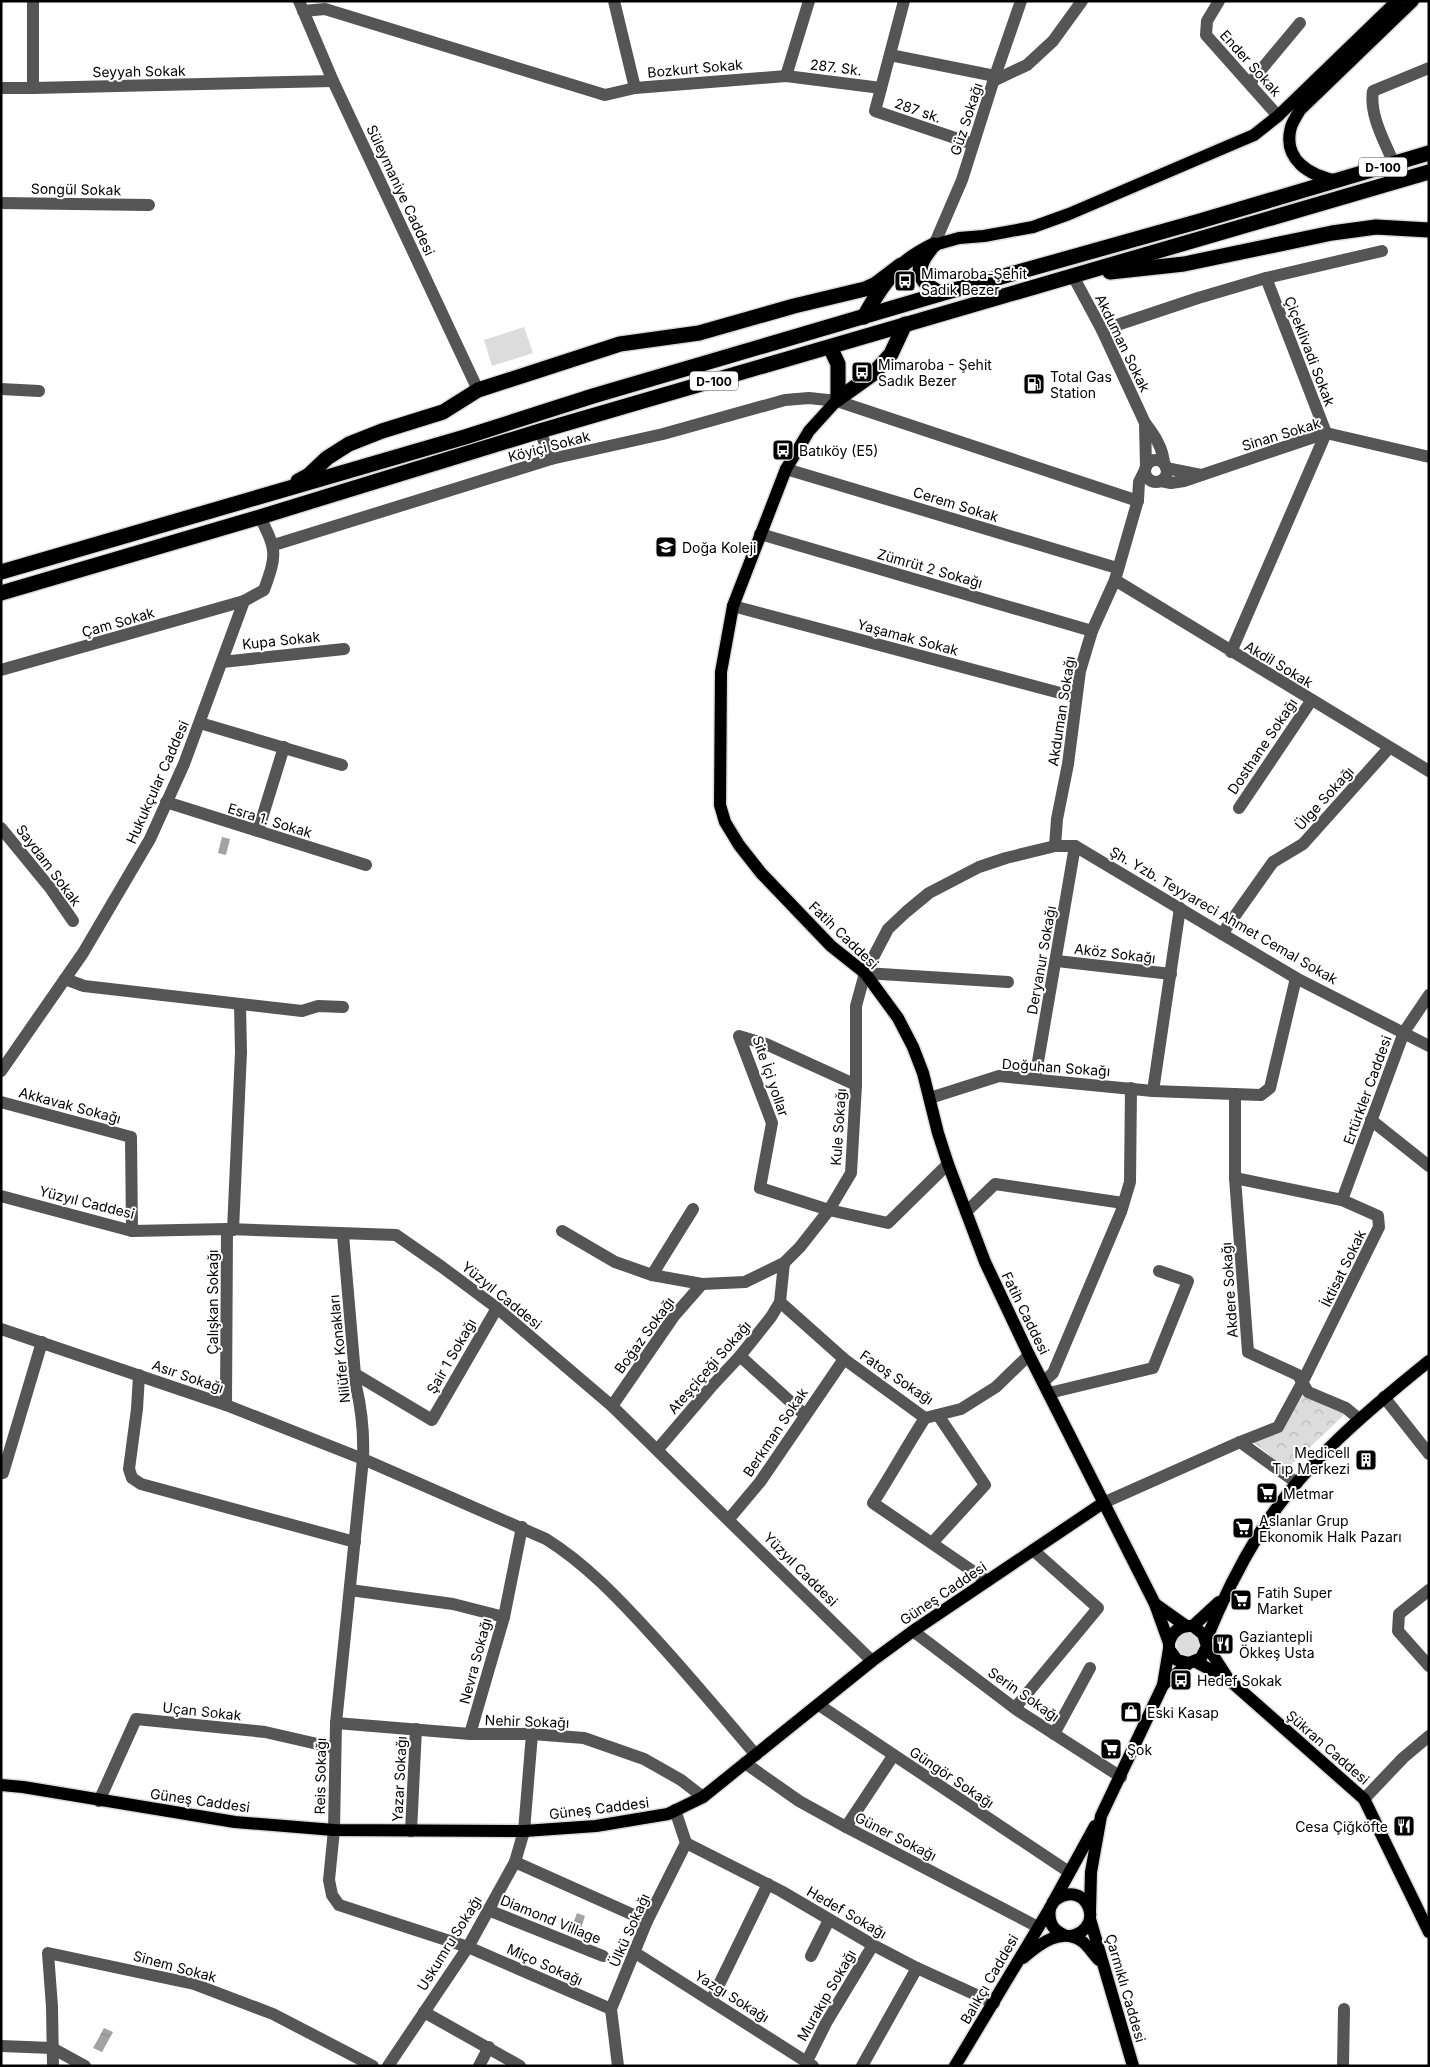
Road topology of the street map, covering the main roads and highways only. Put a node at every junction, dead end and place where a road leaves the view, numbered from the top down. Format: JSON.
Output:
{"nodes":[{"id":1,"x":1397,"y":1,"type":"edge"},
{"id":2,"x":1413,"y":1,"type":"edge"},
{"id":3,"x":1429,"y":153,"type":"edge"},
{"id":4,"x":1429,"y":172,"type":"edge"},
{"id":5,"x":1338,"y":180,"type":"junction"},
{"id":6,"x":1429,"y":230,"type":"edge"},
{"id":7,"x":934,"y":245,"type":"junction"},
{"id":8,"x":901,"y":265,"type":"junction"},
{"id":9,"x":1073,"y":276,"type":"junction"},
{"id":10,"x":940,"y":294,"type":"junction"},
{"id":11,"x":864,"y":317,"type":"junction"},
{"id":12,"x":905,"y":324,"type":"junction"},
{"id":13,"x":830,"y":347,"type":"junction"},
{"id":14,"x":838,"y":400,"type":"junction"},
{"id":15,"x":286,"y":489,"type":"junction"},
{"id":16,"x":1,"y":572,"type":"edge"},
{"id":17,"x":1,"y":593,"type":"edge"},
{"id":18,"x":1429,"y":1361,"type":"edge"},
{"id":19,"x":1103,"y":1503,"type":"junction"},
{"id":20,"x":1223,"y":1599,"type":"junction"},
{"id":21,"x":1155,"y":1604,"type":"junction"},
{"id":22,"x":1189,"y":1626,"type":"junction"},
{"id":23,"x":1206,"y":1643,"type":"junction"},
{"id":24,"x":1169,"y":1646,"type":"junction"},
{"id":25,"x":1192,"y":1663,"type":"junction"},
{"id":26,"x":1228,"y":1679,"type":"junction"},
{"id":27,"x":1163,"y":1685,"type":"junction"},
{"id":28,"x":1,"y":1785,"type":"edge"},
{"id":29,"x":1101,"y":1816,"type":"junction"},
{"id":30,"x":1052,"y":1905,"type":"junction"},
{"id":31,"x":1090,"y":1916,"type":"junction"},
{"id":32,"x":1429,"y":1932,"type":"edge"},
{"id":33,"x":1067,"y":1936,"type":"junction"},
{"id":34,"x":1102,"y":1963,"type":"junction"},
{"id":35,"x":1015,"y":1964,"type":"junction"},
{"id":36,"x":955,"y":2066,"type":"edge"},
{"id":37,"x":1133,"y":2066,"type":"edge"}],
"edges":[{"from":1,"to":7,"type":"main road"},
{"from":2,"to":5,"type":"main road"},
{"from":3,"to":5,"type":"highway","number":"D-100"},
{"from":4,"to":9,"type":"highway","number":"D-100"},
{"from":5,"to":10,"type":"highway","number":"D-100"},
{"from":6,"to":9,"type":"highway"},
{"from":7,"to":8,"type":"highway"},
{"from":7,"to":10,"type":"highway"},
{"from":8,"to":11,"type":"highway"},
{"from":8,"to":15,"type":"highway"},
{"from":9,"to":12,"type":"highway","number":"D-100"},
{"from":10,"to":11,"type":"highway","number":"D-100"},
{"from":11,"to":15,"type":"highway","number":"D-100"},
{"from":12,"to":13,"type":"highway","number":"D-100"},
{"from":12,"to":14,"type":"highway"},
{"from":13,"to":14,"type":"highway"},
{"from":13,"to":17,"type":"highway","number":"D-100"},
{"from":14,"to":19,"type":"main road","name":"Fatih Caddesi"},
{"from":15,"to":16,"type":"highway","number":"D-100"},
{"from":18,"to":20,"type":"main road"},
{"from":19,"to":21,"type":"main road","name":"Fatih Caddesi"},
{"from":19,"to":28,"type":"main road","name":"Güneş Caddesi"},
{"from":20,"to":22,"type":"main road"},
{"from":20,"to":23,"type":"main road"},
{"from":21,"to":22,"type":"main road"},
{"from":21,"to":24,"type":"main road","name":"Fatih Caddesi"},
{"from":22,"to":23,"type":"main road"},
{"from":22,"to":24,"type":"main road"},
{"from":23,"to":25,"type":"main road"},
{"from":23,"to":26,"type":"main road"},
{"from":24,"to":25,"type":"main road"},
{"from":24,"to":27,"type":"main road"},
{"from":25,"to":26,"type":"main road"},
{"from":25,"to":27,"type":"main road"},
{"from":26,"to":32,"type":"main road","name":"Şükran Caddesi"},
{"from":27,"to":29,"type":"main road","name":"Çarmıklı Caddesi"},
{"from":29,"to":30,"type":"main road","name":"Balıkçı Caddesi"},
{"from":29,"to":31,"type":"main road","name":"Çarmıklı Caddesi"},
{"from":30,"to":31,"type":"main road"},
{"from":30,"to":33,"type":"main road"},
{"from":30,"to":35,"type":"main road","name":"Balıkçı Caddesi"},
{"from":31,"to":33,"type":"main road"},
{"from":31,"to":34,"type":"main road","name":"Çarmıklı Caddesi"},
{"from":33,"to":34,"type":"main road"},
{"from":33,"to":35,"type":"main road"},
{"from":34,"to":37,"type":"main road","name":"Çarmıklı Caddesi"},
{"from":35,"to":36,"type":"main road","name":"Balıkçı Caddesi"}]}
